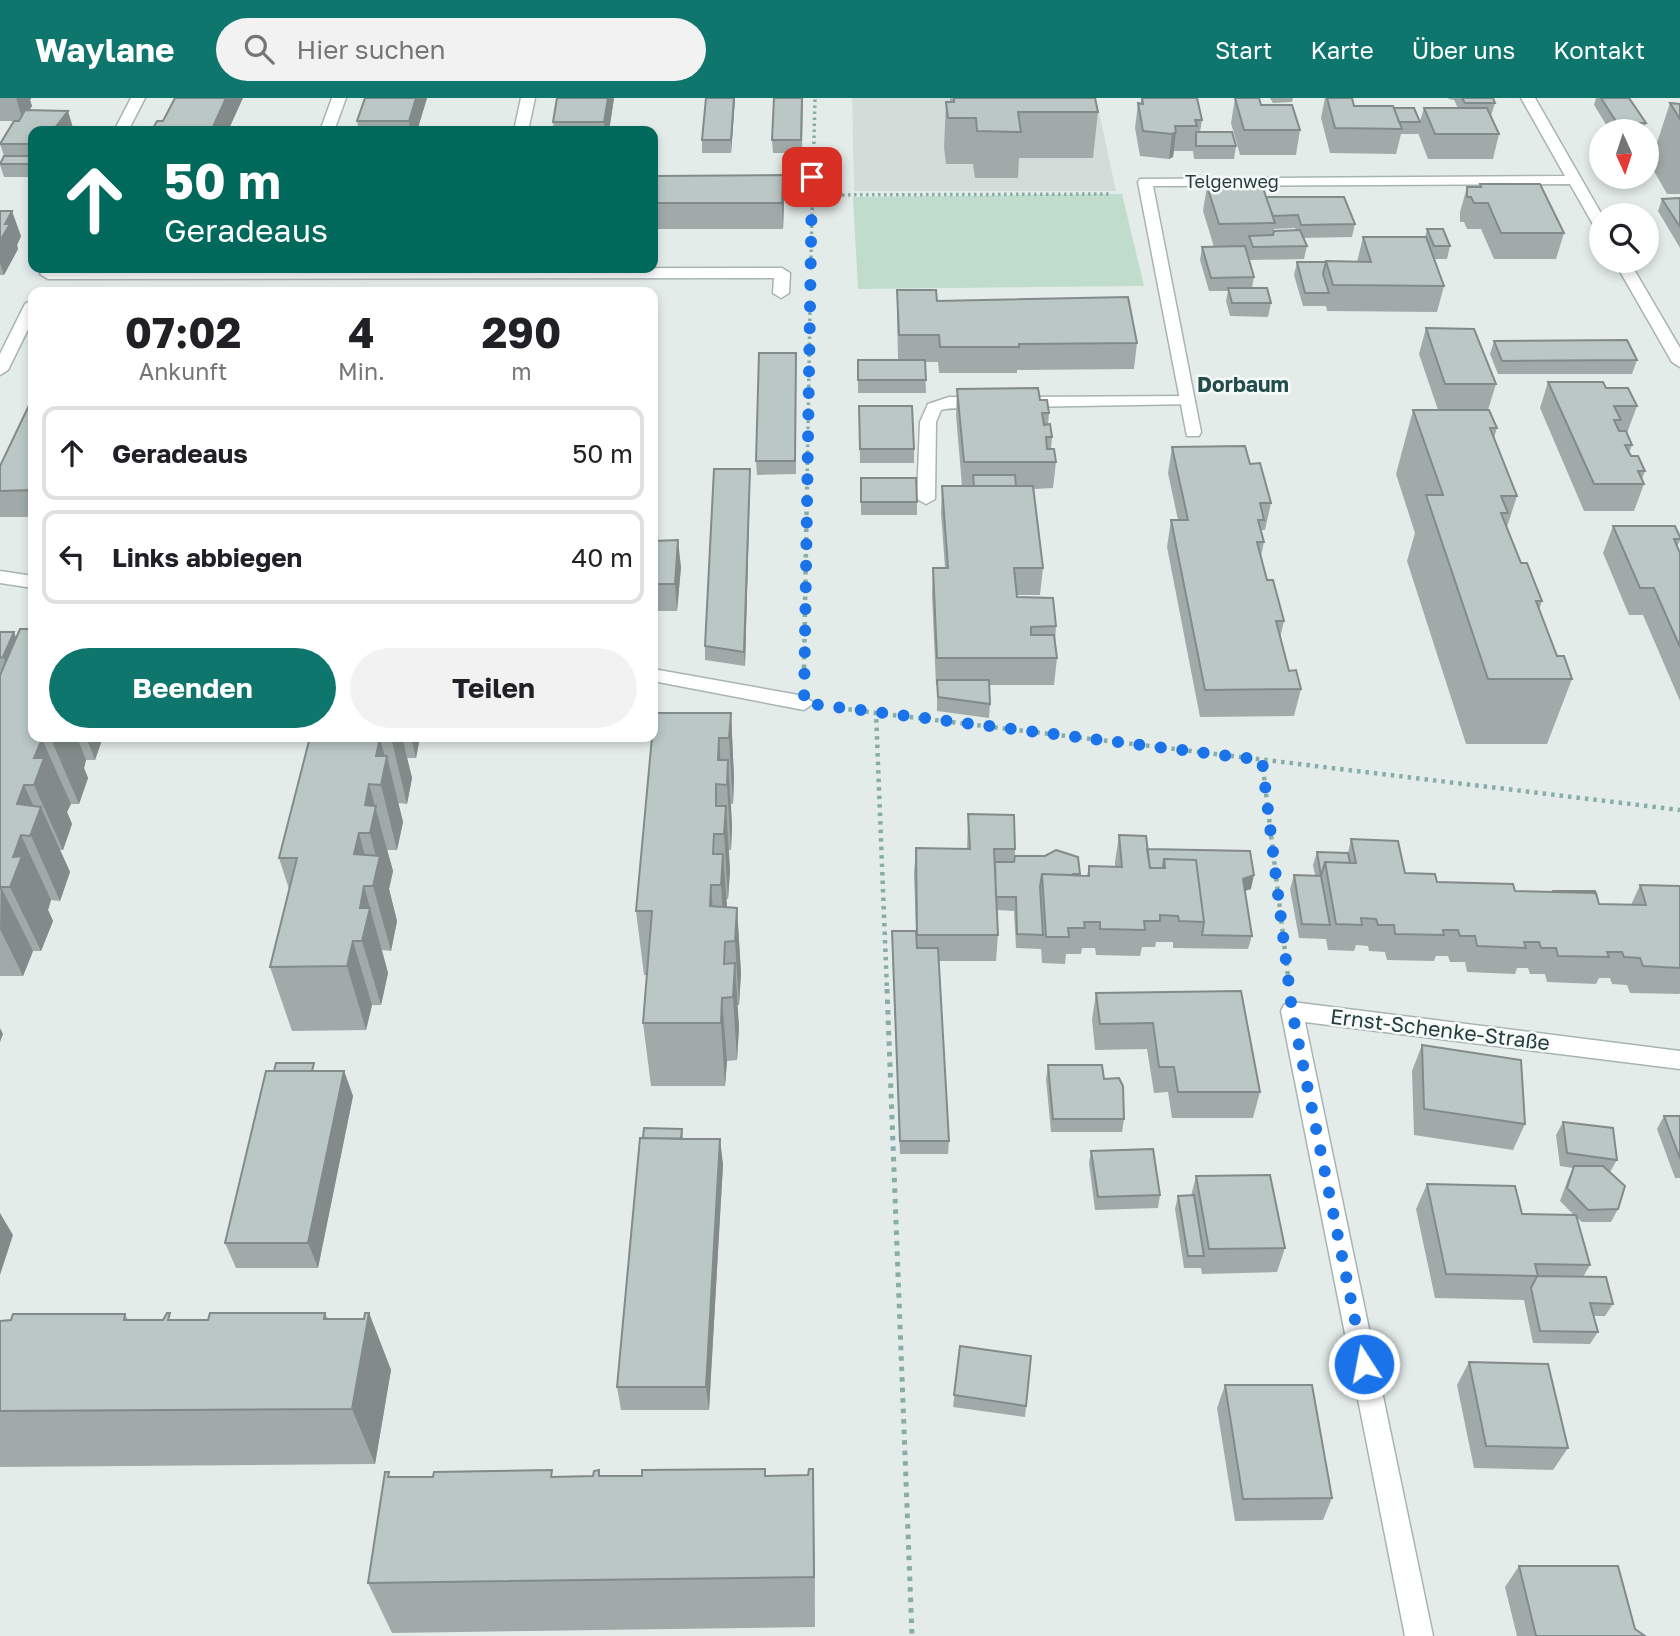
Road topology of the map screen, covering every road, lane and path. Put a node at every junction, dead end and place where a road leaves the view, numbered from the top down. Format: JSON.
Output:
{"nodes":[{"id":1,"x":138,"y":98,"type":"edge"},
{"id":2,"x":339,"y":98,"type":"edge"},
{"id":3,"x":528,"y":98,"type":"edge"},
{"id":4,"x":814,"y":98,"type":"edge"},
{"id":5,"x":1528,"y":98,"type":"edge"},
{"id":6,"x":124,"y":126,"type":"edge"},
{"id":7,"x":329,"y":126,"type":"edge"},
{"id":8,"x":522,"y":126,"type":"edge"},
{"id":9,"x":1574,"y":180,"type":"junction"},
{"id":10,"x":1145,"y":182,"type":"junction"},
{"id":11,"x":811,"y":195,"type":"junction"},
{"id":12,"x":1589,"y":206,"type":"edge"},
{"id":13,"x":810,"y":263,"type":"dead end"},
{"id":14,"x":658,"y":273,"type":"edge"},
{"id":15,"x":1628,"y":273,"type":"edge"},
{"id":16,"x":781,"y":293,"type":"dead end"},
{"id":17,"x":810,"y":304,"type":"dead end"},
{"id":18,"x":28,"y":314,"type":"edge"},
{"id":19,"x":1680,"y":362,"type":"edge"},
{"id":20,"x":0,"y":370,"type":"edge"},
{"id":21,"x":1187,"y":401,"type":"junction"},
{"id":22,"x":1193,"y":432,"type":"dead end"},
{"id":23,"x":926,"y":499,"type":"dead end"},
{"id":24,"x":0,"y":577,"type":"edge"},
{"id":25,"x":28,"y":581,"type":"edge"},
{"id":26,"x":658,"y":676,"type":"edge"},
{"id":27,"x":804,"y":703,"type":"junction"},
{"id":28,"x":876,"y":713,"type":"junction"},
{"id":29,"x":1262,"y":760,"type":"junction"},
{"id":30,"x":1680,"y":810,"type":"edge"},
{"id":31,"x":1292,"y":1011,"type":"junction"},
{"id":32,"x":1680,"y":1060,"type":"edge"},
{"id":33,"x":912,"y":1636,"type":"edge"},
{"id":34,"x":1419,"y":1636,"type":"edge"}],
"edges":[{"from":1,"to":6,"type":"street"},
{"from":2,"to":7,"type":"street"},
{"from":3,"to":8,"type":"street"},
{"from":4,"to":11,"type":"path"},
{"from":5,"to":9,"type":"street"},
{"from":9,"to":10,"type":"street","name":"Telgenweg"},
{"from":9,"to":12,"type":"street"},
{"from":10,"to":11,"type":"path"},
{"from":10,"to":21,"type":"street"},
{"from":11,"to":13,"type":"path"},
{"from":14,"to":16,"type":"street"},
{"from":15,"to":19,"type":"street"},
{"from":17,"to":27,"type":"path"},
{"from":18,"to":20,"type":"street"},
{"from":21,"to":22,"type":"street"},
{"from":21,"to":23,"type":"street"},
{"from":24,"to":25,"type":"street"},
{"from":26,"to":27,"type":"street"},
{"from":27,"to":28,"type":"path"},
{"from":28,"to":29,"type":"path"},
{"from":28,"to":33,"type":"path"},
{"from":29,"to":30,"type":"path"},
{"from":29,"to":31,"type":"path"},
{"from":31,"to":32,"type":"street","name":"Ernst-Schenke-Straße"},
{"from":31,"to":34,"type":"street"}]}
